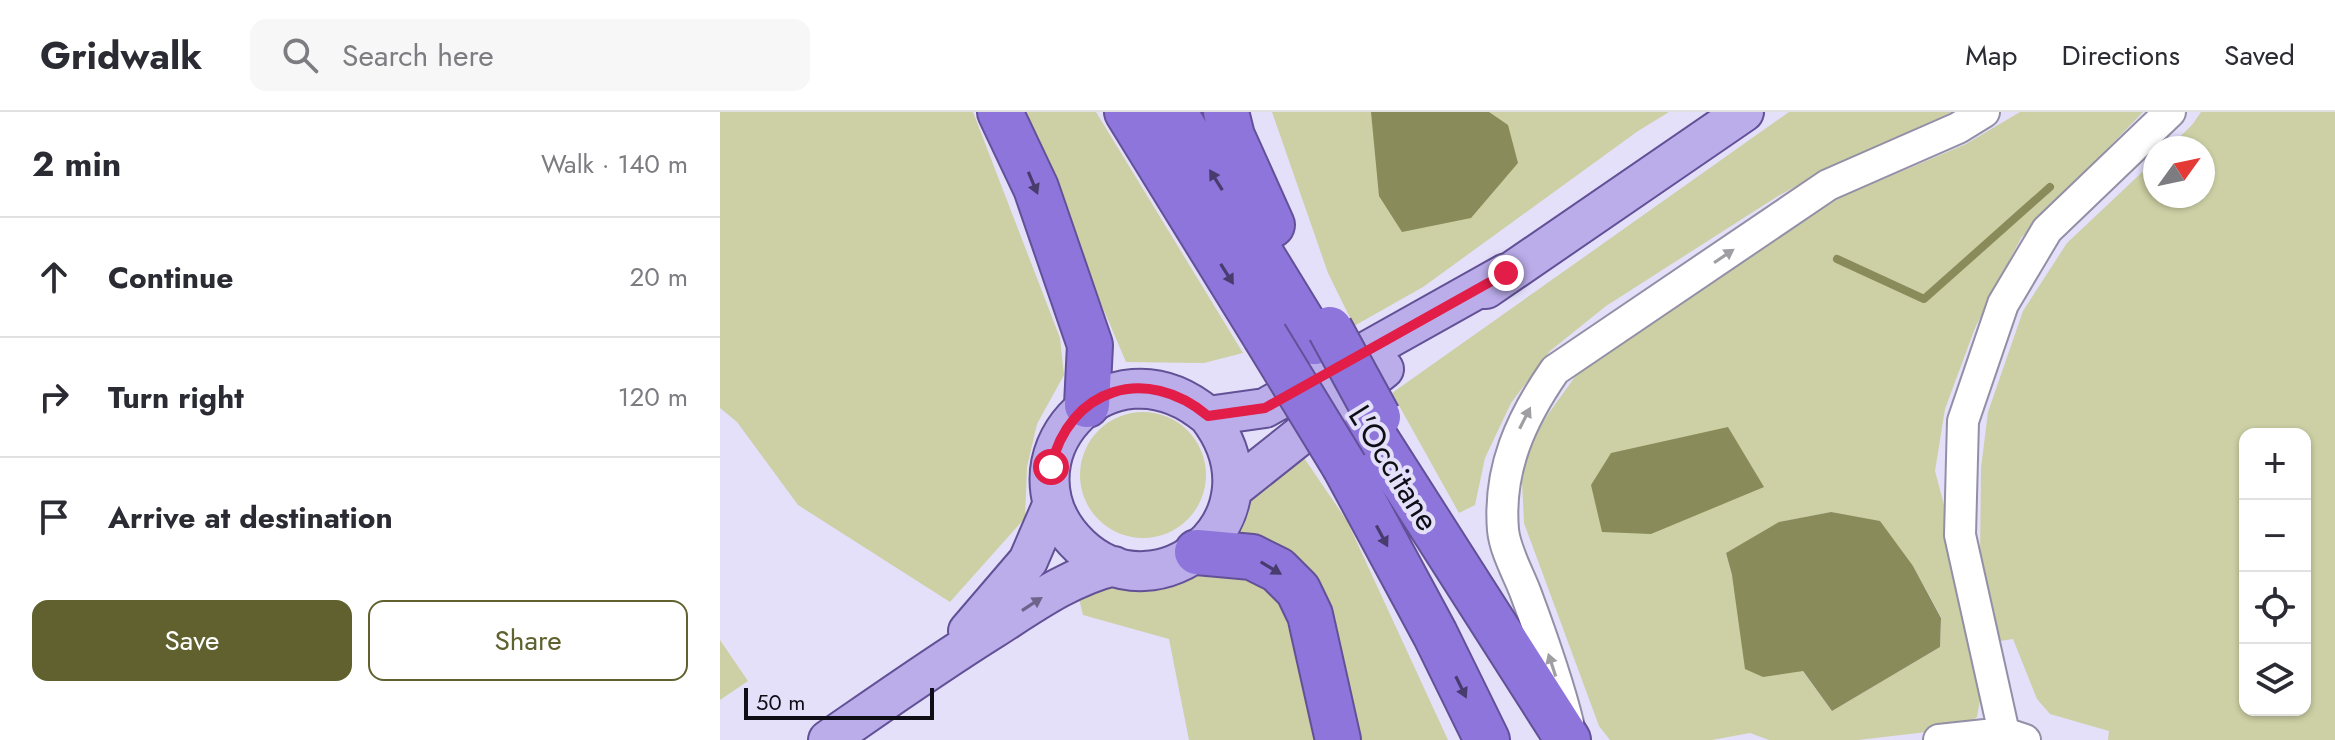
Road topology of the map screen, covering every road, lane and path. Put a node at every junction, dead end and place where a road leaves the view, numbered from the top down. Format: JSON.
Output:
{"nodes":[{"id":1,"x":1000,"y":112,"type":"edge"},
{"id":2,"x":1127,"y":112,"type":"edge"},
{"id":3,"x":1174,"y":112,"type":"edge"},
{"id":4,"x":1226,"y":112,"type":"edge"},
{"id":5,"x":1744,"y":112,"type":"edge"},
{"id":6,"x":1984,"y":112,"type":"edge"},
{"id":7,"x":2170,"y":112,"type":"edge"},
{"id":8,"x":1506,"y":273,"type":"junction"},
{"id":9,"x":1322,"y":335,"type":"junction"},
{"id":10,"x":1087,"y":405,"type":"junction"},
{"id":11,"x":1208,"y":416,"type":"junction"},
{"id":12,"x":1233,"y":489,"type":"junction"},
{"id":13,"x":1053,"y":503,"type":"junction"},
{"id":14,"x":1197,"y":552,"type":"junction"},
{"id":15,"x":1114,"y":566,"type":"junction"},
{"id":16,"x":943,"y":661,"type":"junction"},
{"id":17,"x":2014,"y":737,"type":"edge"},
{"id":18,"x":828,"y":740,"type":"edge"},
{"id":19,"x":1338,"y":740,"type":"edge"},
{"id":20,"x":1487,"y":740,"type":"edge"},
{"id":21,"x":1570,"y":740,"type":"edge"},
{"id":22,"x":1939,"y":740,"type":"edge"}],
"edges":[{"from":1,"to":10,"type":"highway","one_way":true},
{"from":2,"to":20,"type":"highway","name":"L'Occitane","one_way":true,"bridge":true},
{"from":9,"to":3,"type":"highway","name":"L'Occitane","one_way":true},
{"from":4,"to":9,"type":"highway"},
{"from":5,"to":8,"type":"main road"},
{"from":21,"to":6,"type":"lane","one_way":true},
{"from":7,"to":17,"type":"lane"},
{"from":8,"to":11,"type":"main road"},
{"from":8,"to":12,"type":"main road"},
{"from":9,"to":21,"type":"highway","name":"L'Occitane"},
{"from":10,"to":11,"type":"main road"},
{"from":10,"to":13,"type":"main road"},
{"from":11,"to":12,"type":"main road"},
{"from":12,"to":14,"type":"main road"},
{"from":13,"to":15,"type":"main road"},
{"from":13,"to":16,"type":"main road"},
{"from":14,"to":15,"type":"main road"},
{"from":14,"to":19,"type":"highway","one_way":true},
{"from":16,"to":15,"type":"main road","one_way":true},
{"from":16,"to":18,"type":"main road"},
{"from":17,"to":22,"type":"lane"}]}
